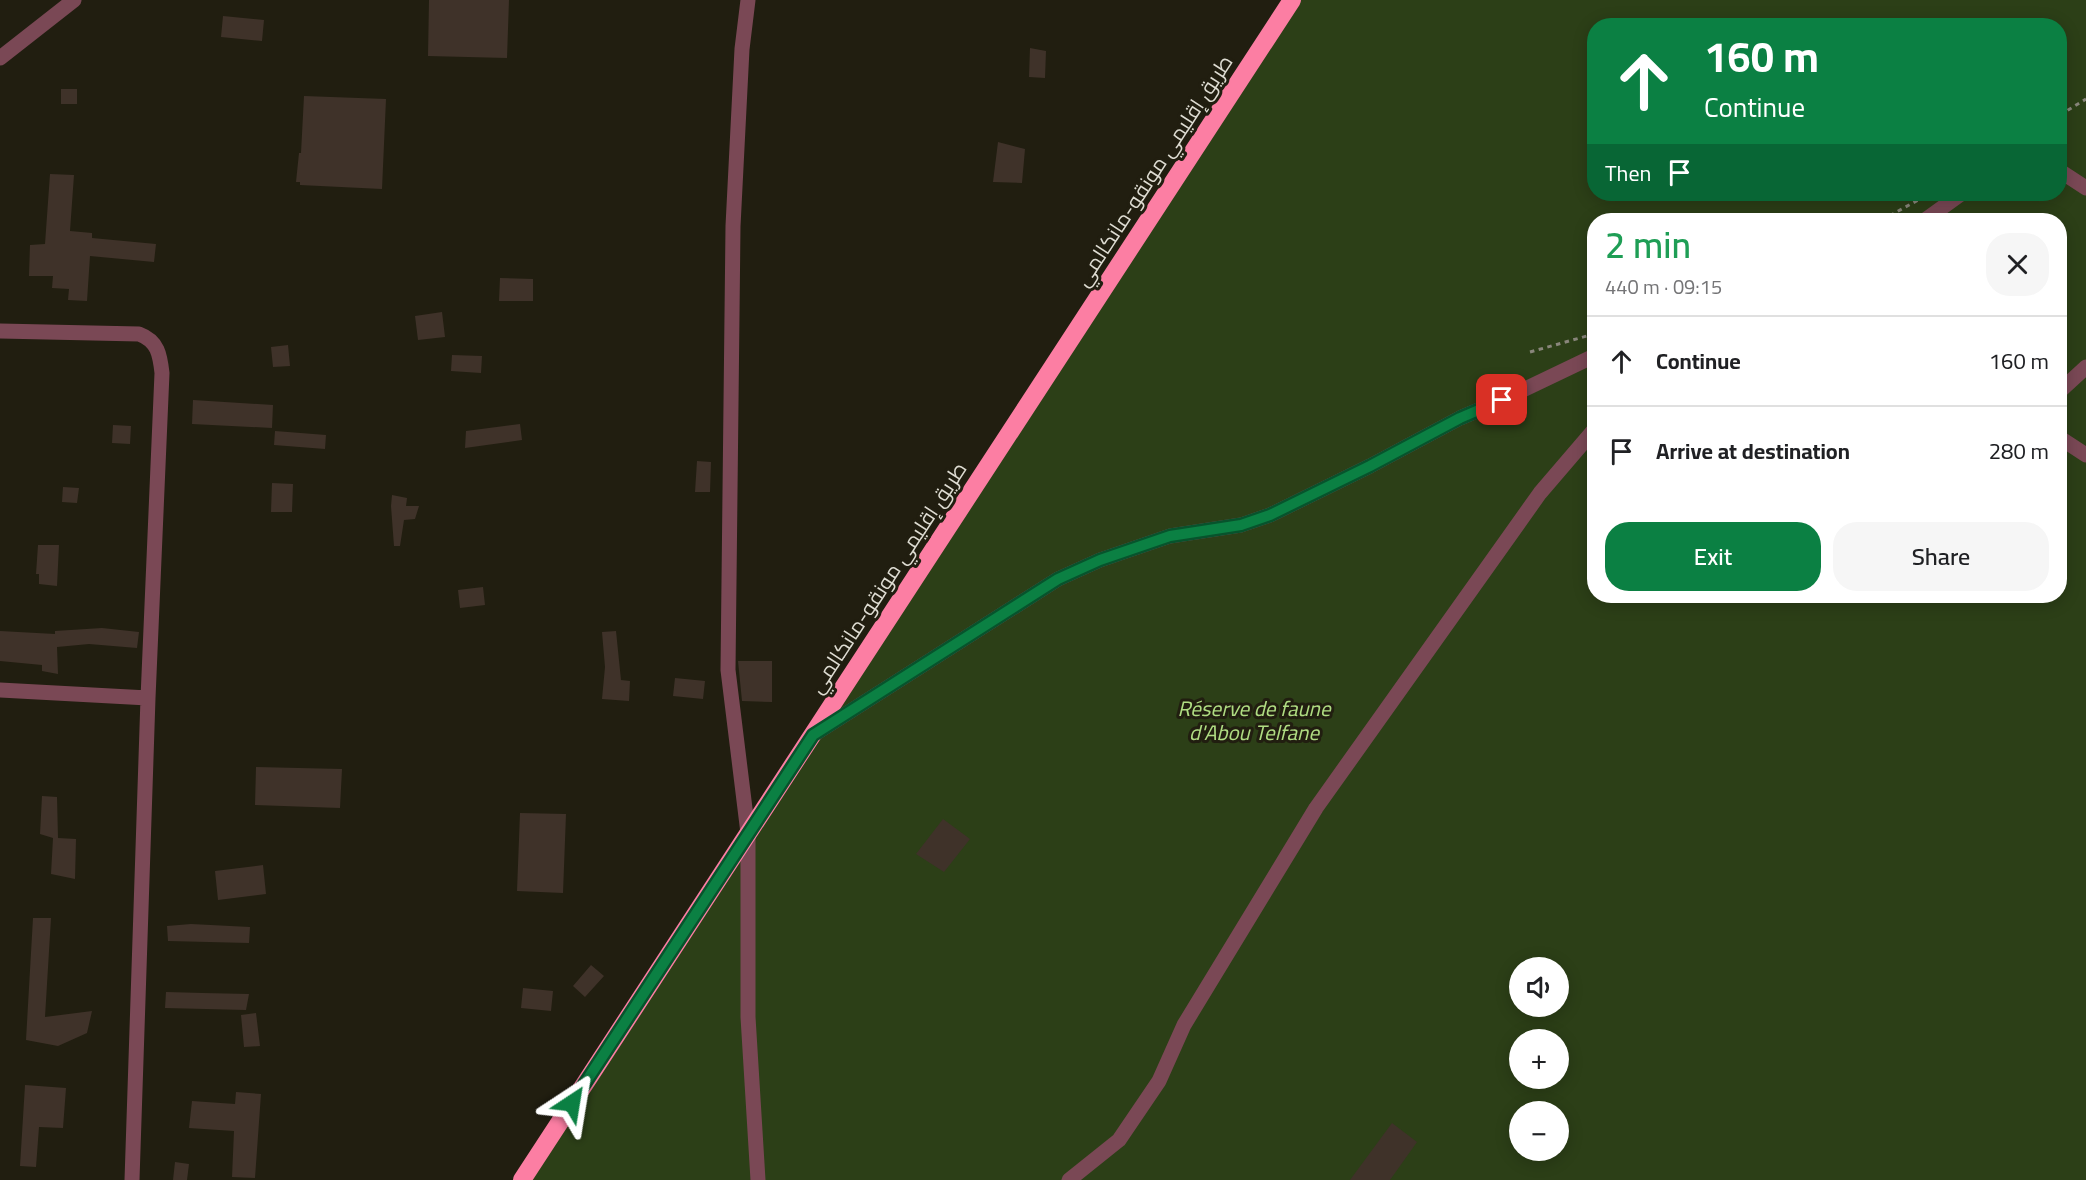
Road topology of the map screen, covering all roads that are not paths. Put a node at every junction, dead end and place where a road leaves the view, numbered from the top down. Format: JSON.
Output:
{"nodes":[{"id":1,"x":74,"y":0,"type":"edge"},
{"id":2,"x":748,"y":0,"type":"edge"},
{"id":3,"x":1292,"y":0,"type":"edge"},
{"id":4,"x":58,"y":6,"type":"edge"},
{"id":5,"x":0,"y":58,"type":"edge"},
{"id":6,"x":2067,"y":176,"type":"edge"},
{"id":7,"x":2086,"y":188,"type":"edge"},
{"id":8,"x":1951,"y":201,"type":"edge"},
{"id":9,"x":1935,"y":213,"type":"edge"},
{"id":10,"x":0,"y":331,"type":"edge"},
{"id":11,"x":1587,"y":359,"type":"edge"},
{"id":12,"x":2086,"y":367,"type":"edge"},
{"id":13,"x":2067,"y":385,"type":"edge"},
{"id":14,"x":1587,"y":438,"type":"edge"},
{"id":15,"x":2067,"y":443,"type":"edge"},
{"id":16,"x":2086,"y":456,"type":"edge"},
{"id":17,"x":0,"y":690,"type":"edge"},
{"id":18,"x":148,"y":698,"type":"junction"},
{"id":19,"x":813,"y":735,"type":"junction"},
{"id":20,"x":748,"y":833,"type":"junction"},
{"id":21,"x":132,"y":1180,"type":"edge"},
{"id":22,"x":522,"y":1180,"type":"edge"},
{"id":23,"x":758,"y":1180,"type":"edge"},
{"id":24,"x":1069,"y":1180,"type":"edge"}],
"edges":[{"from":1,"to":4,"type":"street"},
{"from":2,"to":20,"type":"street"},
{"from":3,"to":19,"type":"highway","name":"طريق إقليمي مونقو-مانكالمي"},
{"from":4,"to":5,"type":"street"},
{"from":6,"to":7,"type":"street"},
{"from":8,"to":9,"type":"street"},
{"from":10,"to":18,"type":"street"},
{"from":11,"to":19,"type":"street"},
{"from":12,"to":13,"type":"street"},
{"from":14,"to":24,"type":"street"},
{"from":15,"to":16,"type":"street"},
{"from":17,"to":18,"type":"street"},
{"from":18,"to":21,"type":"street"},
{"from":19,"to":20,"type":"highway","name":"طريق إقليمي مونقو-مانكالمي"},
{"from":20,"to":22,"type":"highway","name":"طريق إقليمي مونقو-مانكالمي"},
{"from":20,"to":23,"type":"street"}]}
